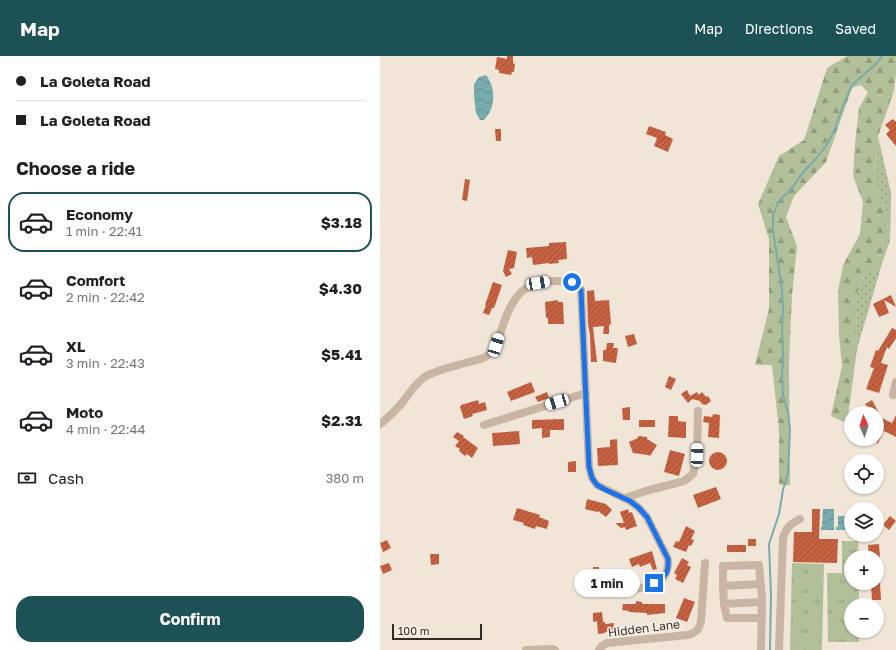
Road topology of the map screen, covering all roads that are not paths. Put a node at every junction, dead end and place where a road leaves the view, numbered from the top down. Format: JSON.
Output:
{"nodes":[{"id":1,"x":896,"y":382,"type":"edge"},
{"id":2,"x":586,"y":393,"type":"junction"},
{"id":3,"x":893,"y":395,"type":"dead end"},
{"id":4,"x":698,"y":411,"type":"dead end"},
{"id":5,"x":380,"y":424,"type":"edge"},
{"id":6,"x":484,"y":424,"type":"dead end"},
{"id":7,"x":625,"y":498,"type":"junction"},
{"id":8,"x":800,"y":519,"type":"dead end"},
{"id":9,"x":706,"y":563,"type":"dead end"},
{"id":10,"x":760,"y":584,"type":"junction"},
{"id":11,"x":723,"y":586,"type":"junction"},
{"id":12,"x":598,"y":592,"type":"dead end"},
{"id":13,"x":762,"y":602,"type":"junction"},
{"id":14,"x":724,"y":604,"type":"junction"},
{"id":15,"x":762,"y":618,"type":"junction"},
{"id":16,"x":526,"y":650,"type":"edge"},
{"id":17,"x":556,"y":650,"type":"edge"},
{"id":18,"x":599,"y":650,"type":"edge"},
{"id":19,"x":761,"y":650,"type":"edge"},
{"id":20,"x":779,"y":650,"type":"edge"}],
"edges":[{"from":1,"to":3,"type":"street"},
{"from":2,"to":5,"type":"street"},
{"from":2,"to":6,"type":"street"},
{"from":2,"to":7,"type":"street"},
{"from":4,"to":7,"type":"street"},
{"from":7,"to":12,"type":"street"},
{"from":8,"to":20,"type":"street"},
{"from":9,"to":18,"type":"street","name":"Hidden Lane"},
{"from":10,"to":11,"type":"street"},
{"from":10,"to":11,"type":"street"},
{"from":10,"to":13,"type":"street"},
{"from":11,"to":14,"type":"street"},
{"from":13,"to":14,"type":"street"},
{"from":13,"to":15,"type":"street"},
{"from":14,"to":15,"type":"street"},
{"from":15,"to":19,"type":"street"},
{"from":16,"to":17,"type":"street"}]}
